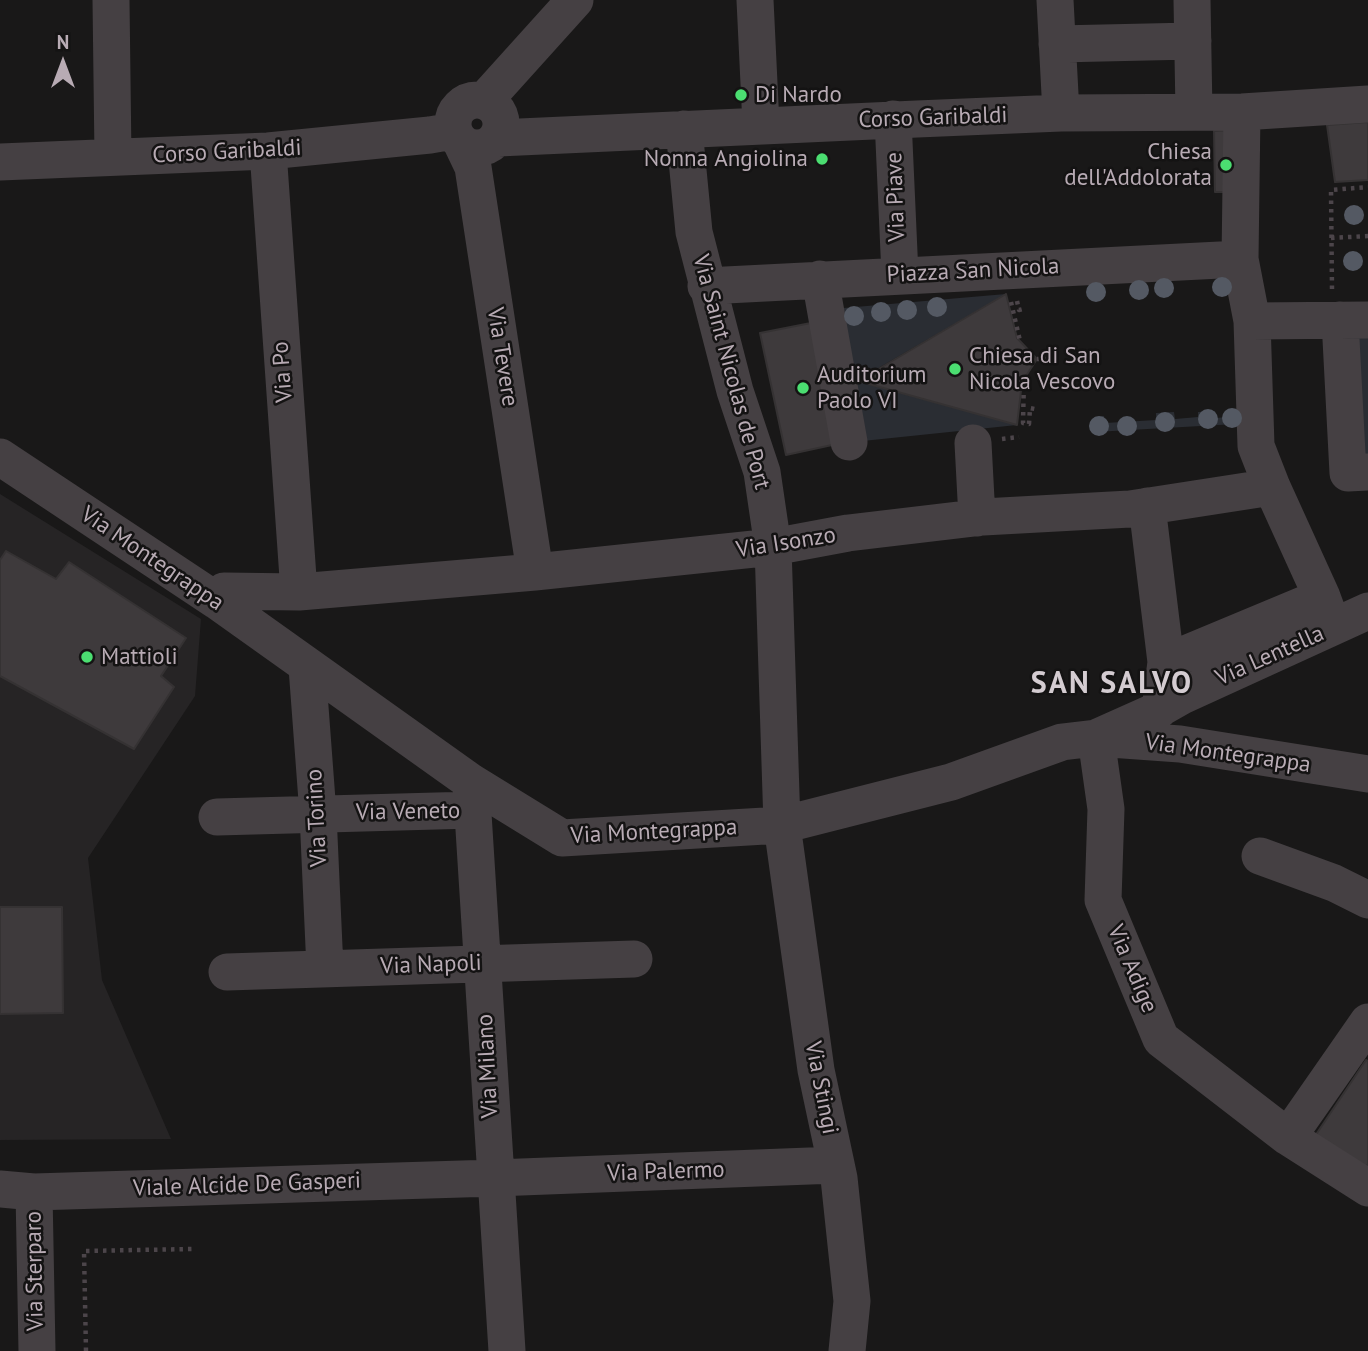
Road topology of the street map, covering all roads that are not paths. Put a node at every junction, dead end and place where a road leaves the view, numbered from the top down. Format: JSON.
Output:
{"nodes":[{"id":1,"x":111,"y":0,"type":"edge"},
{"id":2,"x":575,"y":0,"type":"edge"},
{"id":3,"x":755,"y":0,"type":"edge"},
{"id":4,"x":1055,"y":0,"type":"edge"},
{"id":5,"x":1192,"y":0,"type":"edge"},
{"id":6,"x":1193,"y":41,"type":"junction"},
{"id":7,"x":1057,"y":44,"type":"junction"},
{"id":8,"x":484,"y":101,"type":"junction"},
{"id":9,"x":1368,"y":104,"type":"edge"},
{"id":10,"x":1194,"y":112,"type":"junction"},
{"id":11,"x":1242,"y":112,"type":"junction"},
{"id":12,"x":1061,"y":113,"type":"junction"},
{"id":13,"x":893,"y":120,"type":"junction"},
{"id":14,"x":761,"y":125,"type":"junction"},
{"id":15,"x":684,"y":129,"type":"junction"},
{"id":16,"x":458,"y":137,"type":"junction"},
{"id":17,"x":498,"y":138,"type":"junction"},
{"id":18,"x":268,"y":151,"type":"junction"},
{"id":19,"x":113,"y":157,"type":"junction"},
{"id":20,"x":0,"y":162,"type":"edge"},
{"id":21,"x":1240,"y":259,"type":"junction"},
{"id":22,"x":900,"y":275,"type":"junction"},
{"id":23,"x":820,"y":279,"type":"junction"},
{"id":24,"x":706,"y":286,"type":"junction"},
{"id":25,"x":1347,"y":310,"type":"edge"},
{"id":26,"x":1252,"y":321,"type":"junction"},
{"id":27,"x":849,"y":442,"type":"dead end"},
{"id":28,"x":974,"y":443,"type":"dead end"},
{"id":29,"x":0,"y":457,"type":"edge"},
{"id":30,"x":1368,"y":472,"type":"edge"},
{"id":31,"x":1272,"y":487,"type":"junction"},
{"id":32,"x":1147,"y":506,"type":"junction"},
{"id":33,"x":977,"y":518,"type":"junction"},
{"id":34,"x":773,"y":547,"type":"junction"},
{"id":35,"x":536,"y":572,"type":"junction"},
{"id":36,"x":299,"y":592,"type":"junction"},
{"id":37,"x":216,"y":601,"type":"junction"},
{"id":38,"x":1368,"y":611,"type":"edge"},
{"id":39,"x":1328,"y":612,"type":"junction"},
{"id":40,"x":261,"y":633,"type":"junction"},
{"id":41,"x":1166,"y":662,"type":"junction"},
{"id":42,"x":307,"y":667,"type":"junction"},
{"id":43,"x":1160,"y":709,"type":"junction"},
{"id":44,"x":1096,"y":738,"type":"junction"},
{"id":45,"x":1368,"y":774,"type":"edge"},
{"id":46,"x":472,"y":796,"type":"junction"},
{"id":47,"x":318,"y":814,"type":"junction"},
{"id":48,"x":216,"y":817,"type":"dead end"},
{"id":49,"x":782,"y":825,"type":"junction"},
{"id":50,"x":1260,"y":856,"type":"dead end"},
{"id":51,"x":1368,"y":900,"type":"edge"},
{"id":52,"x":634,"y":959,"type":"dead end"},
{"id":53,"x":482,"y":963,"type":"junction"},
{"id":54,"x":325,"y":969,"type":"junction"},
{"id":55,"x":227,"y":972,"type":"dead end"},
{"id":56,"x":1368,"y":1022,"type":"edge"},
{"id":57,"x":1288,"y":1137,"type":"junction"},
{"id":58,"x":836,"y":1165,"type":"junction"},
{"id":59,"x":495,"y":1178,"type":"junction"},
{"id":60,"x":1368,"y":1188,"type":"edge"},
{"id":61,"x":17,"y":1190,"type":"edge"},
{"id":62,"x":37,"y":1351,"type":"edge"},
{"id":63,"x":507,"y":1351,"type":"edge"},
{"id":64,"x":847,"y":1351,"type":"edge"}],
"edges":[{"from":1,"to":19,"type":"street"},
{"from":2,"to":8,"type":"street"},
{"from":3,"to":14,"type":"street"},
{"from":4,"to":7,"type":"street"},
{"from":5,"to":6,"type":"street"},
{"from":6,"to":7,"type":"street"},
{"from":6,"to":10,"type":"street"},
{"from":7,"to":12,"type":"street"},
{"from":8,"to":16,"type":"street"},
{"from":8,"to":17,"type":"street"},
{"from":9,"to":11,"type":"street","name":"Corso Garibaldi"},
{"from":10,"to":11,"type":"street","name":"Corso Garibaldi"},
{"from":10,"to":12,"type":"street","name":"Corso Garibaldi"},
{"from":11,"to":21,"type":"street"},
{"from":12,"to":13,"type":"street","name":"Corso Garibaldi"},
{"from":13,"to":14,"type":"street","name":"Corso Garibaldi"},
{"from":13,"to":22,"type":"street","name":"Via Piave"},
{"from":14,"to":15,"type":"street","name":"Corso Garibaldi"},
{"from":15,"to":17,"type":"street","name":"Corso Garibaldi"},
{"from":15,"to":24,"type":"street","name":"Via Saint Nicolas de Port"},
{"from":16,"to":17,"type":"street"},
{"from":16,"to":18,"type":"street","name":"Corso Garibaldi"},
{"from":16,"to":35,"type":"street","name":"Via Tevere"},
{"from":18,"to":19,"type":"street","name":"Corso Garibaldi"},
{"from":18,"to":36,"type":"street","name":"Via Po"},
{"from":19,"to":20,"type":"street","name":"Corso Garibaldi"},
{"from":21,"to":22,"type":"street","name":"Piazza San Nicola"},
{"from":21,"to":26,"type":"street"},
{"from":22,"to":23,"type":"street","name":"Piazza San Nicola"},
{"from":23,"to":24,"type":"street","name":"Piazza San Nicola"},
{"from":23,"to":27,"type":"street"},
{"from":24,"to":34,"type":"street","name":"Via Saint Nicolas de Port"},
{"from":25,"to":26,"type":"street"},
{"from":25,"to":30,"type":"street"},
{"from":26,"to":31,"type":"street"},
{"from":28,"to":33,"type":"street"},
{"from":29,"to":37,"type":"street","name":"Via Montegrappa"},
{"from":31,"to":32,"type":"street","name":"Via Isonzo"},
{"from":31,"to":39,"type":"street"},
{"from":32,"to":33,"type":"street","name":"Via Isonzo"},
{"from":32,"to":41,"type":"street"},
{"from":33,"to":34,"type":"street","name":"Via Isonzo"},
{"from":34,"to":35,"type":"street","name":"Via Isonzo"},
{"from":34,"to":49,"type":"street","name":"Via Saint Nicolas de Port"},
{"from":35,"to":36,"type":"street","name":"Via Isonzo"},
{"from":36,"to":37,"type":"street","name":"Via Isonzo"},
{"from":36,"to":40,"type":"street"},
{"from":37,"to":40,"type":"street","name":"Via Montegrappa"},
{"from":38,"to":39,"type":"street","name":"Via Lentella"},
{"from":39,"to":41,"type":"street"},
{"from":39,"to":43,"type":"street","name":"Via Lentella"},
{"from":40,"to":42,"type":"street","name":"Via Montegrappa"},
{"from":41,"to":43,"type":"street"},
{"from":42,"to":46,"type":"street","name":"Via Montegrappa"},
{"from":42,"to":47,"type":"street","name":"Via Torino"},
{"from":43,"to":44,"type":"street","name":"Via Lentella"},
{"from":44,"to":45,"type":"street","name":"Via Montegrappa"},
{"from":44,"to":49,"type":"street","name":"Via Montegrappa"},
{"from":44,"to":57,"type":"street","name":"Via Adige"},
{"from":46,"to":47,"type":"street","name":"Via Veneto"},
{"from":46,"to":49,"type":"street","name":"Via Montegrappa"},
{"from":46,"to":53,"type":"street","name":"Via Milano"},
{"from":47,"to":48,"type":"street","name":"Via Veneto"},
{"from":47,"to":54,"type":"street","name":"Via Torino"},
{"from":49,"to":58,"type":"street","name":"Via Stingi"},
{"from":50,"to":51,"type":"street"},
{"from":52,"to":53,"type":"street","name":"Via Napoli"},
{"from":53,"to":54,"type":"street","name":"Via Napoli"},
{"from":53,"to":59,"type":"street","name":"Via Milano"},
{"from":54,"to":55,"type":"street","name":"Via Napoli"},
{"from":56,"to":57,"type":"street"},
{"from":57,"to":60,"type":"street","name":"Via Adige"},
{"from":58,"to":59,"type":"street","name":"Via Palermo"},
{"from":58,"to":64,"type":"street","name":"Via Stingi"},
{"from":59,"to":61,"type":"street","name":"Viale Alcide De Gasperi"},
{"from":59,"to":63,"type":"street","name":"Via Milano"},
{"from":61,"to":62,"type":"street","name":"Via Sterparo"}]}
